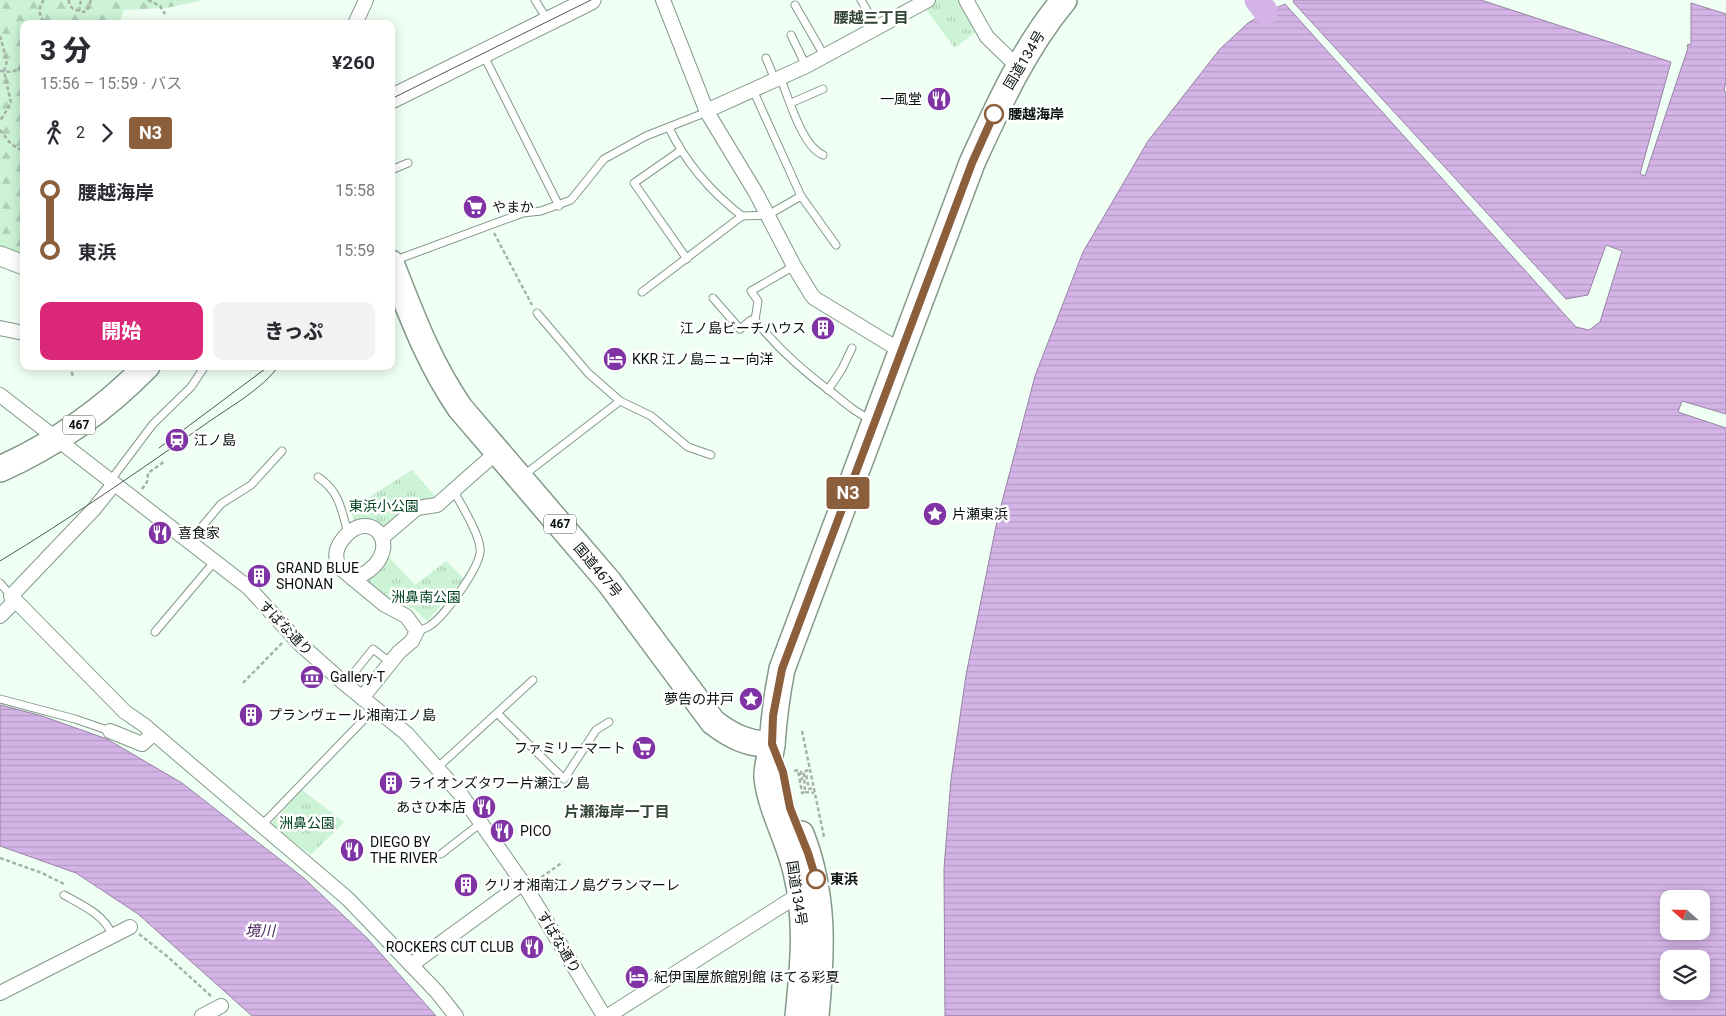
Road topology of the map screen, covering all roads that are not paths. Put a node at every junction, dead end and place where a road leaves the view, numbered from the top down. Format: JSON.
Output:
{"nodes":[{"id":1,"x":366,"y":0,"type":"edge"},
{"id":2,"x":535,"y":0,"type":"edge"},
{"id":3,"x":663,"y":0,"type":"edge"},
{"id":4,"x":861,"y":0,"type":"edge"},
{"id":5,"x":928,"y":0,"type":"edge"},
{"id":6,"x":966,"y":0,"type":"edge"},
{"id":7,"x":1064,"y":0,"type":"edge"},
{"id":8,"x":582,"y":2,"type":"edge"},
{"id":9,"x":795,"y":5,"type":"dead end"},
{"id":10,"x":357,"y":20,"type":"edge"},
{"id":11,"x":548,"y":22,"type":"junction"},
{"id":12,"x":878,"y":28,"type":"junction"},
{"id":13,"x":791,"y":35,"type":"dead end"},
{"id":14,"x":483,"y":53,"type":"junction"},
{"id":15,"x":825,"y":56,"type":"junction"},
{"id":16,"x":766,"y":58,"type":"dead end"},
{"id":17,"x":806,"y":66,"type":"junction"},
{"id":18,"x":1019,"y":68,"type":"junction"},
{"id":19,"x":778,"y":78,"type":"junction"},
{"id":20,"x":823,"y":89,"type":"dead end"},
{"id":21,"x":753,"y":90,"type":"junction"},
{"id":22,"x":395,"y":97,"type":"edge"},
{"id":23,"x":791,"y":103,"type":"junction"},
{"id":24,"x":707,"y":112,"type":"junction"},
{"id":25,"x":669,"y":128,"type":"junction"},
{"id":26,"x":680,"y":151,"type":"junction"},
{"id":27,"x":823,"y":155,"type":"dead end"},
{"id":28,"x":408,"y":163,"type":"dead end"},
{"id":29,"x":395,"y":168,"type":"edge"},
{"id":30,"x":801,"y":196,"type":"junction"},
{"id":31,"x":559,"y":206,"type":"junction"},
{"id":32,"x":768,"y":215,"type":"junction"},
{"id":33,"x":742,"y":216,"type":"junction"},
{"id":34,"x":836,"y":245,"type":"dead end"},
{"id":35,"x":0,"y":256,"type":"edge"},
{"id":36,"x":687,"y":259,"type":"junction"},
{"id":37,"x":395,"y":261,"type":"edge"},
{"id":38,"x":20,"y":264,"type":"edge"},
{"id":39,"x":794,"y":266,"type":"junction"},
{"id":40,"x":395,"y":272,"type":"edge"},
{"id":41,"x":642,"y":292,"type":"dead end"},
{"id":42,"x":713,"y":298,"type":"dead end"},
{"id":43,"x":537,"y":313,"type":"dead end"},
{"id":44,"x":755,"y":320,"type":"junction"},
{"id":45,"x":0,"y":328,"type":"edge"},
{"id":46,"x":20,"y":333,"type":"edge"},
{"id":47,"x":852,"y":348,"type":"dead end"},
{"id":48,"x":901,"y":351,"type":"junction"},
{"id":49,"x":143,"y":370,"type":"edge"},
{"id":50,"x":202,"y":370,"type":"edge"},
{"id":51,"x":828,"y":390,"type":"junction"},
{"id":52,"x":0,"y":394,"type":"edge"},
{"id":53,"x":620,"y":401,"type":"junction"},
{"id":54,"x":875,"y":422,"type":"junction"},
{"id":55,"x":58,"y":440,"type":"junction"},
{"id":56,"x":282,"y":451,"type":"dead end"},
{"id":57,"x":497,"y":452,"type":"junction"},
{"id":58,"x":711,"y":455,"type":"dead end"},
{"id":59,"x":0,"y":469,"type":"edge"},
{"id":60,"x":318,"y":477,"type":"dead end"},
{"id":61,"x":520,"y":479,"type":"junction"},
{"id":62,"x":112,"y":482,"type":"junction"},
{"id":63,"x":454,"y":491,"type":"junction"},
{"id":64,"x":348,"y":533,"type":"junction"},
{"id":65,"x":383,"y":538,"type":"junction"},
{"id":66,"x":189,"y":542,"type":"junction"},
{"id":67,"x":215,"y":562,"type":"junction"},
{"id":68,"x":353,"y":579,"type":"junction"},
{"id":69,"x":0,"y":583,"type":"edge"},
{"id":70,"x":13,"y":598,"type":"junction"},
{"id":71,"x":0,"y":616,"type":"edge"},
{"id":72,"x":417,"y":631,"type":"junction"},
{"id":73,"x":155,"y":632,"type":"dead end"},
{"id":74,"x":391,"y":663,"type":"junction"},
{"id":75,"x":533,"y":680,"type":"dead end"},
{"id":76,"x":345,"y":684,"type":"junction"},
{"id":77,"x":362,"y":698,"type":"junction"},
{"id":78,"x":0,"y":699,"type":"edge"},
{"id":79,"x":374,"y":709,"type":"junction"},
{"id":80,"x":497,"y":713,"type":"junction"},
{"id":81,"x":609,"y":722,"type":"dead end"},
{"id":82,"x":110,"y":730,"type":"joint"},
{"id":83,"x":153,"y":734,"type":"junction"},
{"id":84,"x":772,"y":744,"type":"junction"},
{"id":85,"x":437,"y":768,"type":"junction"},
{"id":86,"x":481,"y":824,"type":"junction"},
{"id":87,"x":261,"y":827,"type":"junction"},
{"id":88,"x":441,"y":854,"type":"dead end"},
{"id":89,"x":525,"y":885,"type":"junction"},
{"id":90,"x":800,"y":894,"type":"junction"},
{"id":91,"x":64,"y":895,"type":"dead end"},
{"id":92,"x":130,"y":927,"type":"dead end"},
{"id":93,"x":112,"y":935,"type":"junction"},
{"id":94,"x":411,"y":965,"type":"junction"},
{"id":95,"x":0,"y":993,"type":"edge"},
{"id":96,"x":222,"y":1006,"type":"dead end"},
{"id":97,"x":202,"y":1016,"type":"edge"},
{"id":98,"x":456,"y":1016,"type":"edge"},
{"id":99,"x":604,"y":1016,"type":"edge"},
{"id":100,"x":608,"y":1016,"type":"edge"},
{"id":101,"x":798,"y":1016,"type":"edge"},
{"id":102,"x":816,"y":1016,"type":"edge"}],
"edges":[{"from":1,"to":10,"type":"street"},
{"from":2,"to":11,"type":"lane"},
{"from":3,"to":24,"type":"street"},
{"from":4,"to":12,"type":"lane"},
{"from":5,"to":12,"type":"street"},
{"from":6,"to":18,"type":"street"},
{"from":7,"to":18,"type":"highway","name":"国道134号"},
{"from":8,"to":11,"type":"street"},
{"from":9,"to":15,"type":"lane"},
{"from":11,"to":14,"type":"street"},
{"from":12,"to":15,"type":"street"},
{"from":13,"to":17,"type":"lane"},
{"from":14,"to":22,"type":"street"},
{"from":14,"to":31,"type":"lane"},
{"from":15,"to":17,"type":"street"},
{"from":16,"to":19,"type":"lane"},
{"from":17,"to":19,"type":"street"},
{"from":18,"to":48,"type":"highway","name":"国道134号"},
{"from":19,"to":21,"type":"street"},
{"from":19,"to":23,"type":"lane"},
{"from":20,"to":23,"type":"lane"},
{"from":21,"to":24,"type":"street"},
{"from":21,"to":30,"type":"lane"},
{"from":23,"to":27,"type":"lane"},
{"from":24,"to":25,"type":"lane"},
{"from":24,"to":32,"type":"street"},
{"from":25,"to":26,"type":"lane"},
{"from":25,"to":31,"type":"lane"},
{"from":26,"to":33,"type":"lane"},
{"from":26,"to":36,"type":"lane"},
{"from":28,"to":29,"type":"lane"},
{"from":30,"to":32,"type":"lane"},
{"from":30,"to":34,"type":"lane"},
{"from":31,"to":37,"type":"lane"},
{"from":32,"to":33,"type":"lane"},
{"from":32,"to":39,"type":"street"},
{"from":33,"to":36,"type":"lane"},
{"from":35,"to":38,"type":"street"},
{"from":36,"to":41,"type":"lane"},
{"from":39,"to":44,"type":"lane"},
{"from":39,"to":48,"type":"street"},
{"from":40,"to":57,"type":"highway","name":"国道467号","number":"467"},
{"from":42,"to":44,"type":"lane"},
{"from":43,"to":53,"type":"lane"},
{"from":44,"to":51,"type":"lane"},
{"from":45,"to":46,"type":"street"},
{"from":47,"to":51,"type":"lane"},
{"from":48,"to":54,"type":"highway","name":"国道134号"},
{"from":49,"to":55,"type":"highway","number":"467"},
{"from":50,"to":62,"type":"lane"},
{"from":51,"to":54,"type":"lane"},
{"from":52,"to":55,"type":"street","name":"すばな通り"},
{"from":53,"to":58,"type":"lane"},
{"from":53,"to":61,"type":"lane"},
{"from":54,"to":84,"type":"highway","name":"国道134号"},
{"from":55,"to":59,"type":"highway","number":"467"},
{"from":55,"to":62,"type":"street","name":"すばな通り"},
{"from":56,"to":66,"type":"lane"},
{"from":57,"to":61,"type":"highway","name":"国道467号","number":"467"},
{"from":57,"to":63,"type":"street"},
{"from":60,"to":64,"type":"lane"},
{"from":61,"to":84,"type":"highway","name":"国道467号","number":"467"},
{"from":62,"to":66,"type":"street","name":"すばな通り"},
{"from":62,"to":70,"type":"street"},
{"from":63,"to":65,"type":"street"},
{"from":63,"to":72,"type":"lane"},
{"from":64,"to":65,"type":"street"},
{"from":64,"to":68,"type":"street"},
{"from":65,"to":68,"type":"street"},
{"from":66,"to":67,"type":"street","name":"すばな通り"},
{"from":67,"to":73,"type":"lane"},
{"from":67,"to":76,"type":"street","name":"すばな通り"},
{"from":68,"to":72,"type":"street"},
{"from":69,"to":70,"type":"lane"},
{"from":70,"to":71,"type":"street"},
{"from":70,"to":83,"type":"street"},
{"from":72,"to":74,"type":"street"},
{"from":74,"to":76,"type":"lane"},
{"from":74,"to":77,"type":"street"},
{"from":75,"to":80,"type":"lane"},
{"from":76,"to":77,"type":"street","name":"すばな通り"},
{"from":77,"to":79,"type":"street","name":"すばな通り"},
{"from":78,"to":82,"type":"lane"},
{"from":79,"to":85,"type":"street","name":"すばな通り"},
{"from":79,"to":87,"type":"lane"},
{"from":80,"to":81,"type":"lane"},
{"from":80,"to":85,"type":"lane"},
{"from":82,"to":83,"type":"street"},
{"from":83,"to":87,"type":"street"},
{"from":84,"to":90,"type":"highway","name":"国道134号"},
{"from":84,"to":102,"type":"highway","name":"国道134号"},
{"from":85,"to":86,"type":"street","name":"すばな通り"},
{"from":86,"to":88,"type":"lane"},
{"from":86,"to":89,"type":"street","name":"すばな通り"},
{"from":87,"to":94,"type":"street"},
{"from":89,"to":94,"type":"street"},
{"from":89,"to":99,"type":"street","name":"すばな通り"},
{"from":90,"to":100,"type":"street"},
{"from":90,"to":101,"type":"highway","name":"国道134号"},
{"from":91,"to":93,"type":"lane"},
{"from":92,"to":93,"type":"street"},
{"from":93,"to":95,"type":"street"},
{"from":94,"to":98,"type":"street"},
{"from":96,"to":97,"type":"street"}]}
